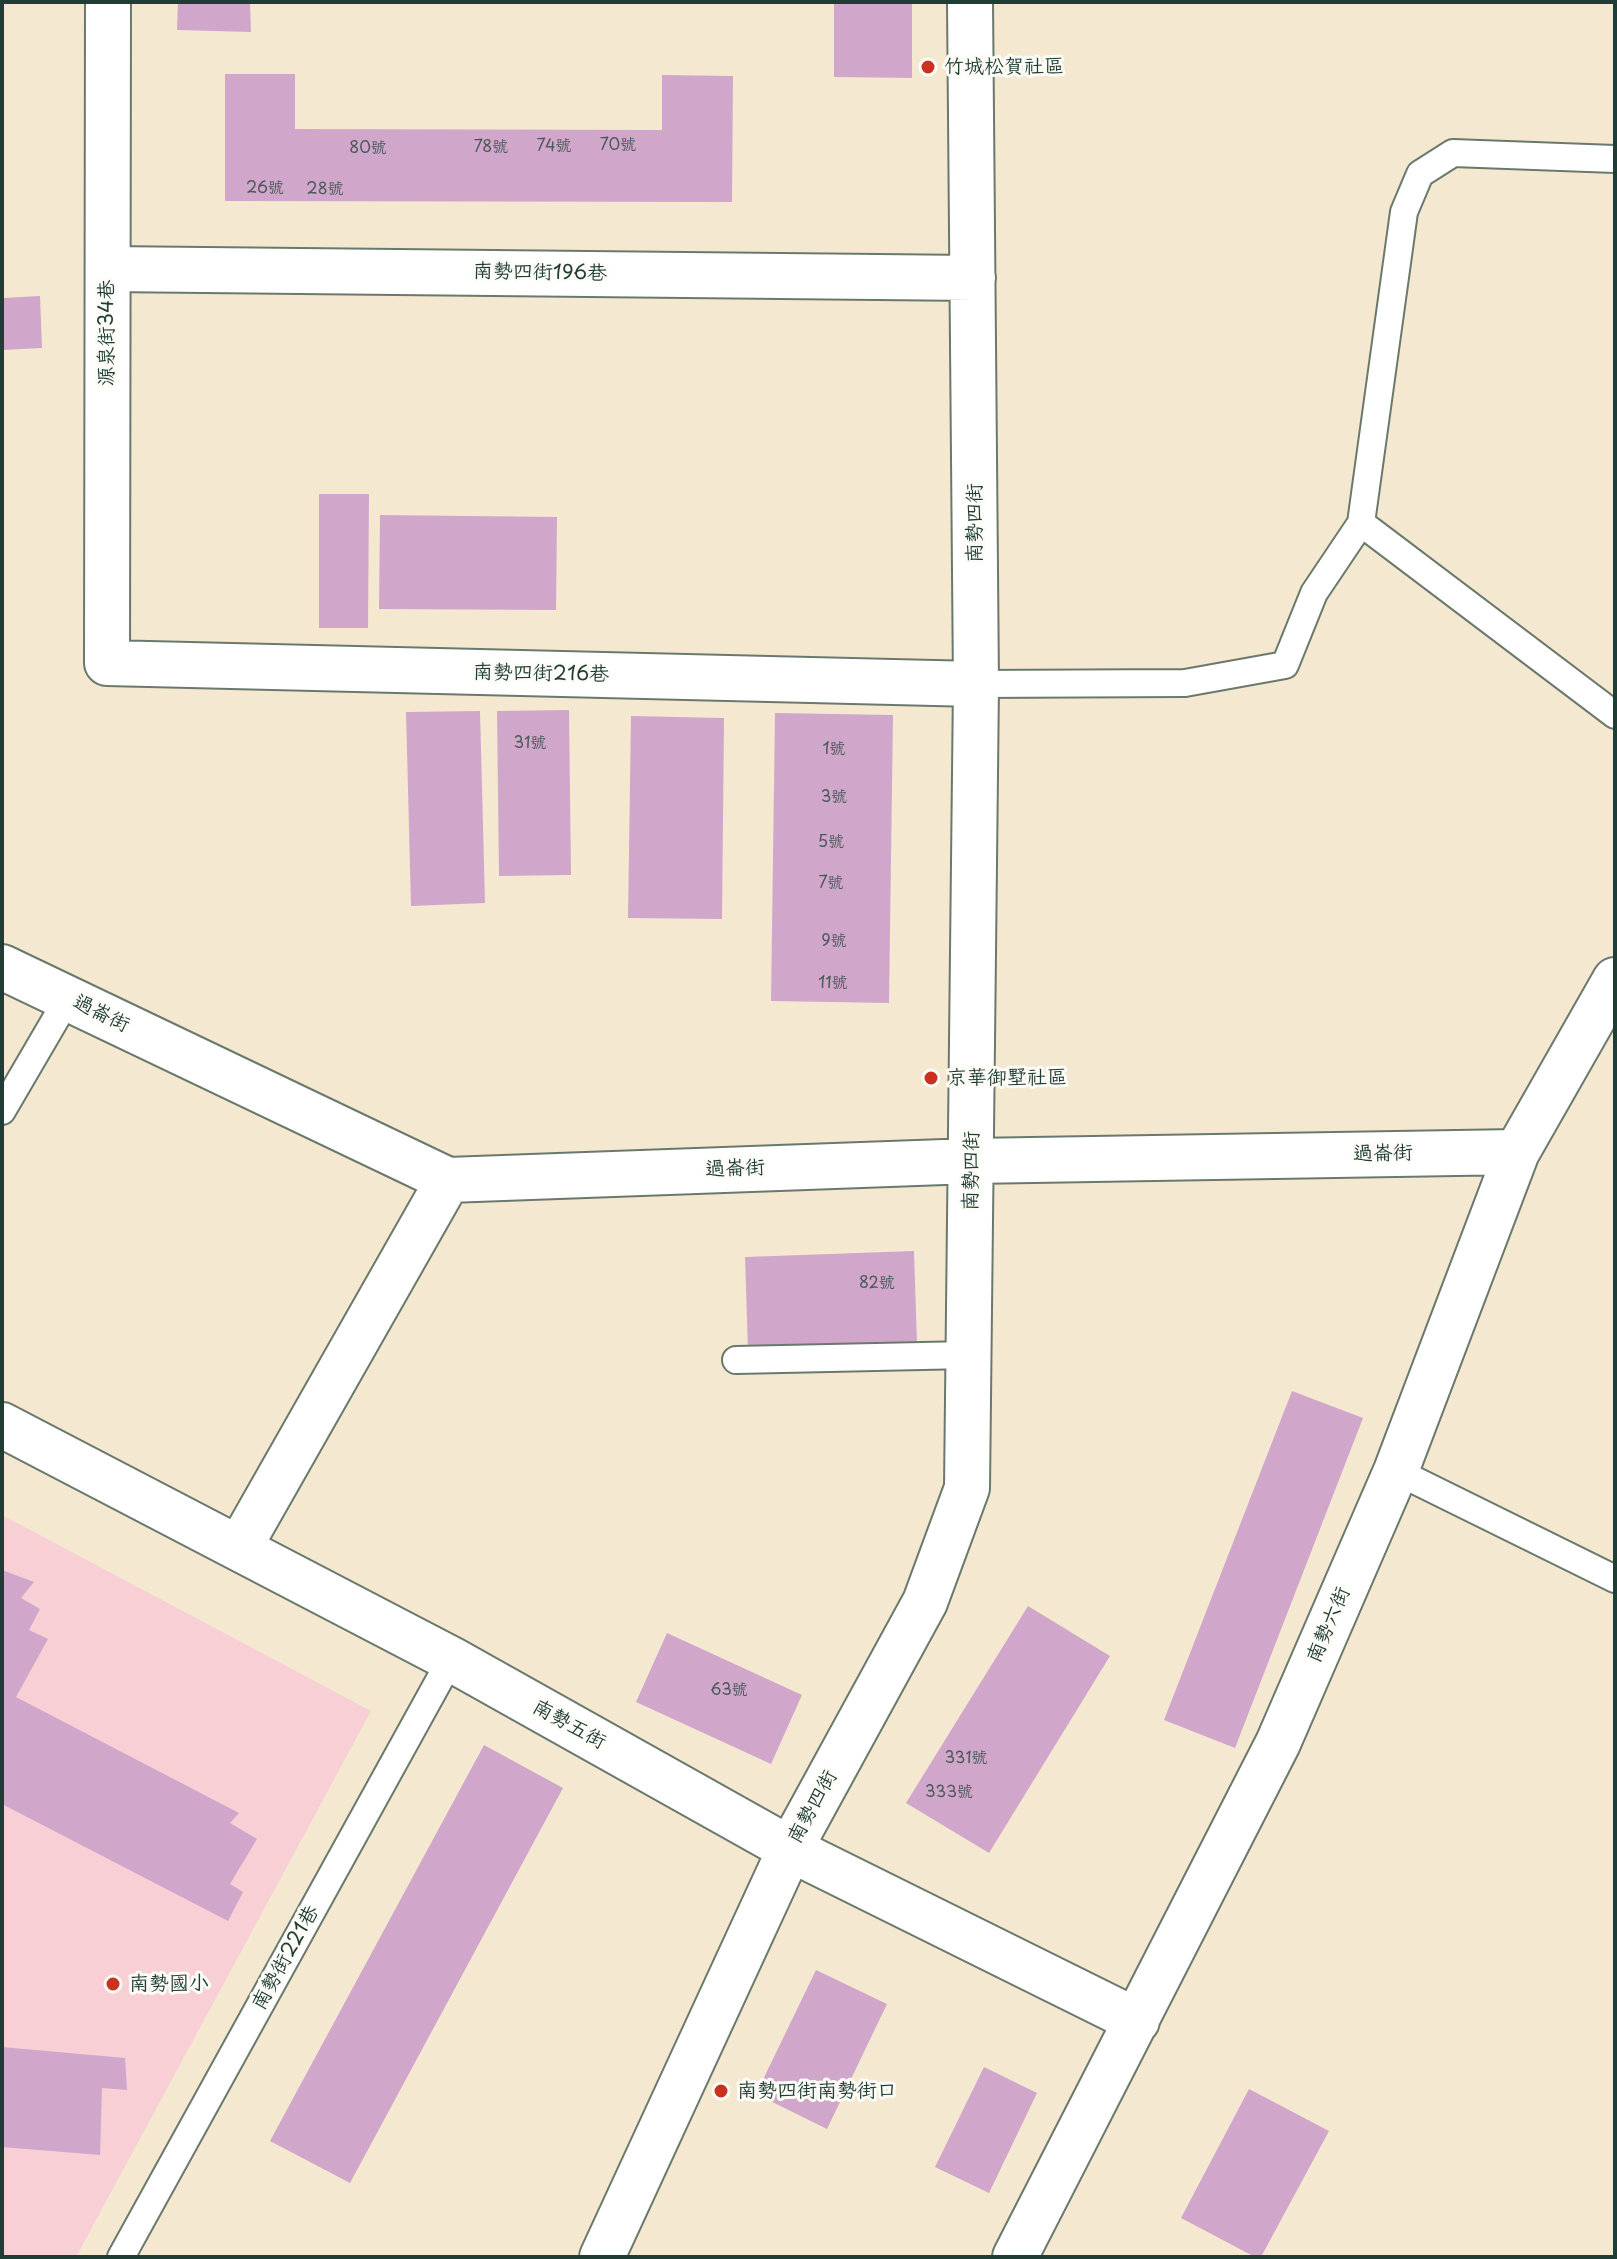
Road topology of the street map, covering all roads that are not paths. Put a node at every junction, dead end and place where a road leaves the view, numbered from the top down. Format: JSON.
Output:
{"nodes":[{"id":1,"x":108,"y":2,"type":"edge"},
{"id":2,"x":970,"y":2,"type":"edge"},
{"id":3,"x":1615,"y":159,"type":"edge"},
{"id":4,"x":108,"y":269,"type":"junction"},
{"id":5,"x":973,"y":278,"type":"junction"},
{"id":6,"x":1361,"y":523,"type":"junction"},
{"id":7,"x":107,"y":663,"type":"joint"},
{"id":8,"x":976,"y":684,"type":"junction"},
{"id":9,"x":1615,"y":715,"type":"edge"},
{"id":10,"x":2,"y":967,"type":"edge"},
{"id":11,"x":1615,"y":980,"type":"edge"},
{"id":12,"x":68,"y":998,"type":"junction"},
{"id":13,"x":2,"y":1111,"type":"edge"},
{"id":14,"x":1517,"y":1152,"type":"junction"},
{"id":15,"x":972,"y":1161,"type":"junction"},
{"id":16,"x":448,"y":1180,"type":"junction"},
{"id":17,"x":969,"y":1355,"type":"junction"},
{"id":18,"x":736,"y":1360,"type":"dead end"},
{"id":19,"x":2,"y":1425,"type":"edge"},
{"id":20,"x":1396,"y":1471,"type":"junction"},
{"id":21,"x":239,"y":1548,"type":"junction"},
{"id":22,"x":1615,"y":1579,"type":"edge"},
{"id":23,"x":451,"y":1659,"type":"junction"},
{"id":24,"x":790,"y":1849,"type":"junction"},
{"id":25,"x":1137,"y":2021,"type":"junction"},
{"id":26,"x":121,"y":2257,"type":"edge"},
{"id":27,"x":602,"y":2257,"type":"edge"},
{"id":28,"x":1015,"y":2257,"type":"edge"}],
"edges":[{"from":1,"to":4,"type":"street","name":"源泉街34巷"},
{"from":2,"to":5,"type":"street","name":"南勢四街"},
{"from":3,"to":6,"type":"lane"},
{"from":4,"to":5,"type":"street","name":"南勢四街196巷"},
{"from":4,"to":7,"type":"street","name":"源泉街34巷"},
{"from":5,"to":8,"type":"street","name":"南勢四街"},
{"from":6,"to":8,"type":"lane"},
{"from":6,"to":9,"type":"lane"},
{"from":7,"to":8,"type":"street","name":"南勢四街216巷"},
{"from":8,"to":15,"type":"street","name":"南勢四街"},
{"from":10,"to":12,"type":"street","name":"過崙街"},
{"from":11,"to":14,"type":"street","name":"南勢六街"},
{"from":12,"to":13,"type":"lane"},
{"from":12,"to":16,"type":"street","name":"過崙街"},
{"from":14,"to":15,"type":"street","name":"過崙街"},
{"from":14,"to":20,"type":"street","name":"南勢六街"},
{"from":15,"to":16,"type":"street","name":"過崙街"},
{"from":15,"to":17,"type":"street","name":"南勢四街"},
{"from":16,"to":21,"type":"street"},
{"from":17,"to":18,"type":"lane"},
{"from":17,"to":24,"type":"street","name":"南勢四街"},
{"from":19,"to":21,"type":"street","name":"南勢五街"},
{"from":20,"to":22,"type":"lane"},
{"from":20,"to":25,"type":"street","name":"南勢六街"},
{"from":21,"to":23,"type":"street","name":"南勢五街"},
{"from":23,"to":24,"type":"street","name":"南勢五街"},
{"from":23,"to":26,"type":"lane","name":"南勢街221巷"},
{"from":24,"to":25,"type":"street","name":"南勢五街"},
{"from":24,"to":27,"type":"street","name":"南勢四街"},
{"from":25,"to":28,"type":"street","name":"南勢六街"}]}
